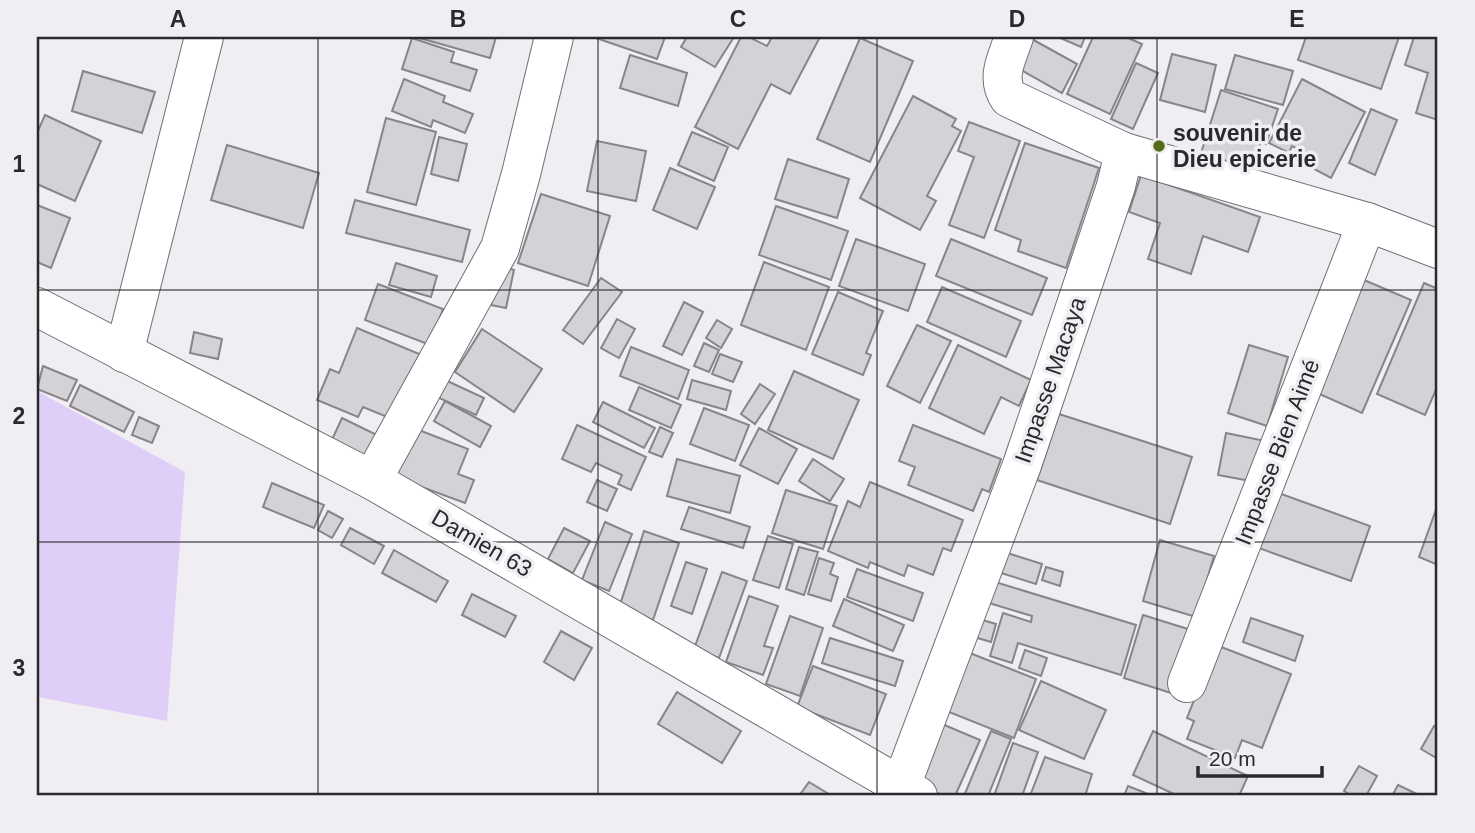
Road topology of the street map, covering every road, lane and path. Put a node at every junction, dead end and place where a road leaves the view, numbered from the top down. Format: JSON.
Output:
{"nodes":[{"id":1,"x":204,"y":37,"type":"edge"},
{"id":2,"x":554,"y":37,"type":"edge"},
{"id":3,"x":1014,"y":37,"type":"edge"},
{"id":4,"x":1124,"y":152,"type":"junction"},
{"id":5,"x":1367,"y":222,"type":"junction"},
{"id":6,"x":1438,"y":250,"type":"edge"},
{"id":7,"x":37,"y":307,"type":"edge"},
{"id":8,"x":124,"y":353,"type":"junction"},
{"id":9,"x":372,"y":480,"type":"junction"},
{"id":10,"x":1188,"y":683,"type":"dead end"},
{"id":11,"x":910,"y":791,"type":"edge"}],
"edges":[{"from":1,"to":8,"type":"street"},
{"from":2,"to":9,"type":"street"},
{"from":3,"to":4,"type":"street"},
{"from":4,"to":5,"type":"street"},
{"from":4,"to":11,"type":"street","name":"Impasse Macaya"},
{"from":5,"to":6,"type":"street"},
{"from":5,"to":10,"type":"street","name":"Impasse Bien Aimé"},
{"from":7,"to":8,"type":"street","name":"Damien 63"},
{"from":8,"to":9,"type":"street","name":"Damien 63"},
{"from":9,"to":11,"type":"street","name":"Damien 63"}]}
